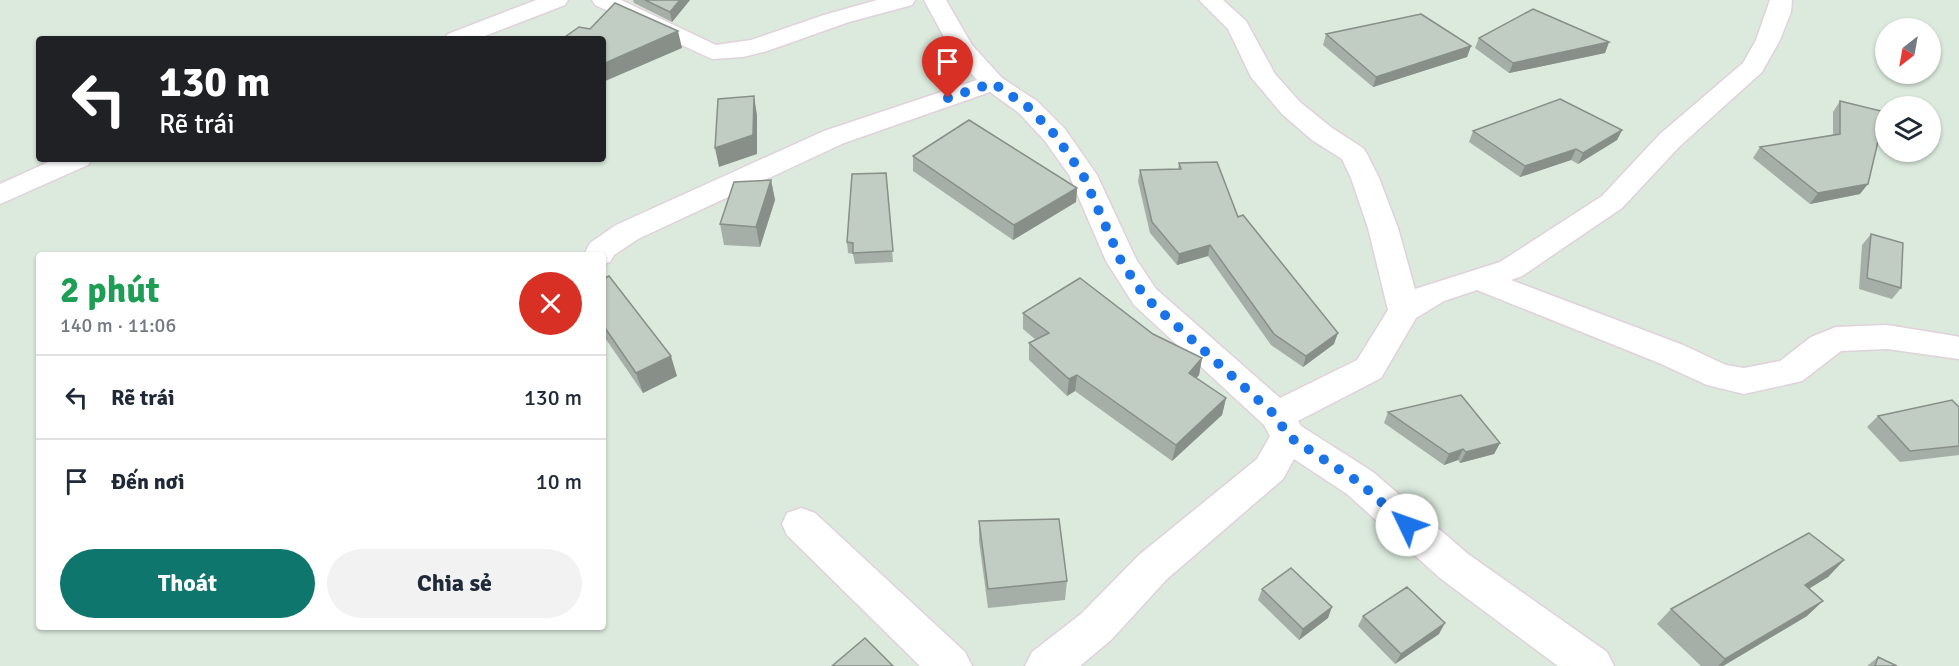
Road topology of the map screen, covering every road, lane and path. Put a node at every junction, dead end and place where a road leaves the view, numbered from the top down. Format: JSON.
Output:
{"nodes":[{"id":1,"x":557,"y":0,"type":"edge"},
{"id":2,"x":603,"y":0,"type":"edge"},
{"id":3,"x":904,"y":0,"type":"edge"},
{"id":4,"x":935,"y":0,"type":"edge"},
{"id":5,"x":1210,"y":0,"type":"edge"},
{"id":6,"x":1781,"y":0,"type":"edge"},
{"id":7,"x":464,"y":36,"type":"edge"},
{"id":8,"x":993,"y":83,"type":"junction"},
{"id":9,"x":72,"y":162,"type":"edge"},
{"id":10,"x":0,"y":195,"type":"edge"},
{"id":11,"x":600,"y":252,"type":"edge"},
{"id":12,"x":1479,"y":279,"type":"junction"},
{"id":13,"x":1404,"y":310,"type":"junction"},
{"id":14,"x":1955,"y":348,"type":"dead end"},
{"id":15,"x":1282,"y":426,"type":"junction"},
{"id":16,"x":801,"y":524,"type":"dead end"},
{"id":17,"x":950,"y":666,"type":"edge"},
{"id":18,"x":1047,"y":666,"type":"edge"},
{"id":19,"x":1592,"y":666,"type":"edge"}],
"edges":[{"from":1,"to":7,"type":"street"},
{"from":2,"to":3,"type":"street"},
{"from":4,"to":8,"type":"street"},
{"from":5,"to":13,"type":"street"},
{"from":6,"to":12,"type":"street"},
{"from":8,"to":11,"type":"street"},
{"from":8,"to":15,"type":"street"},
{"from":9,"to":10,"type":"street"},
{"from":12,"to":13,"type":"street"},
{"from":12,"to":14,"type":"street"},
{"from":13,"to":15,"type":"street"},
{"from":15,"to":18,"type":"street"},
{"from":15,"to":19,"type":"street"},
{"from":16,"to":17,"type":"street"}]}
